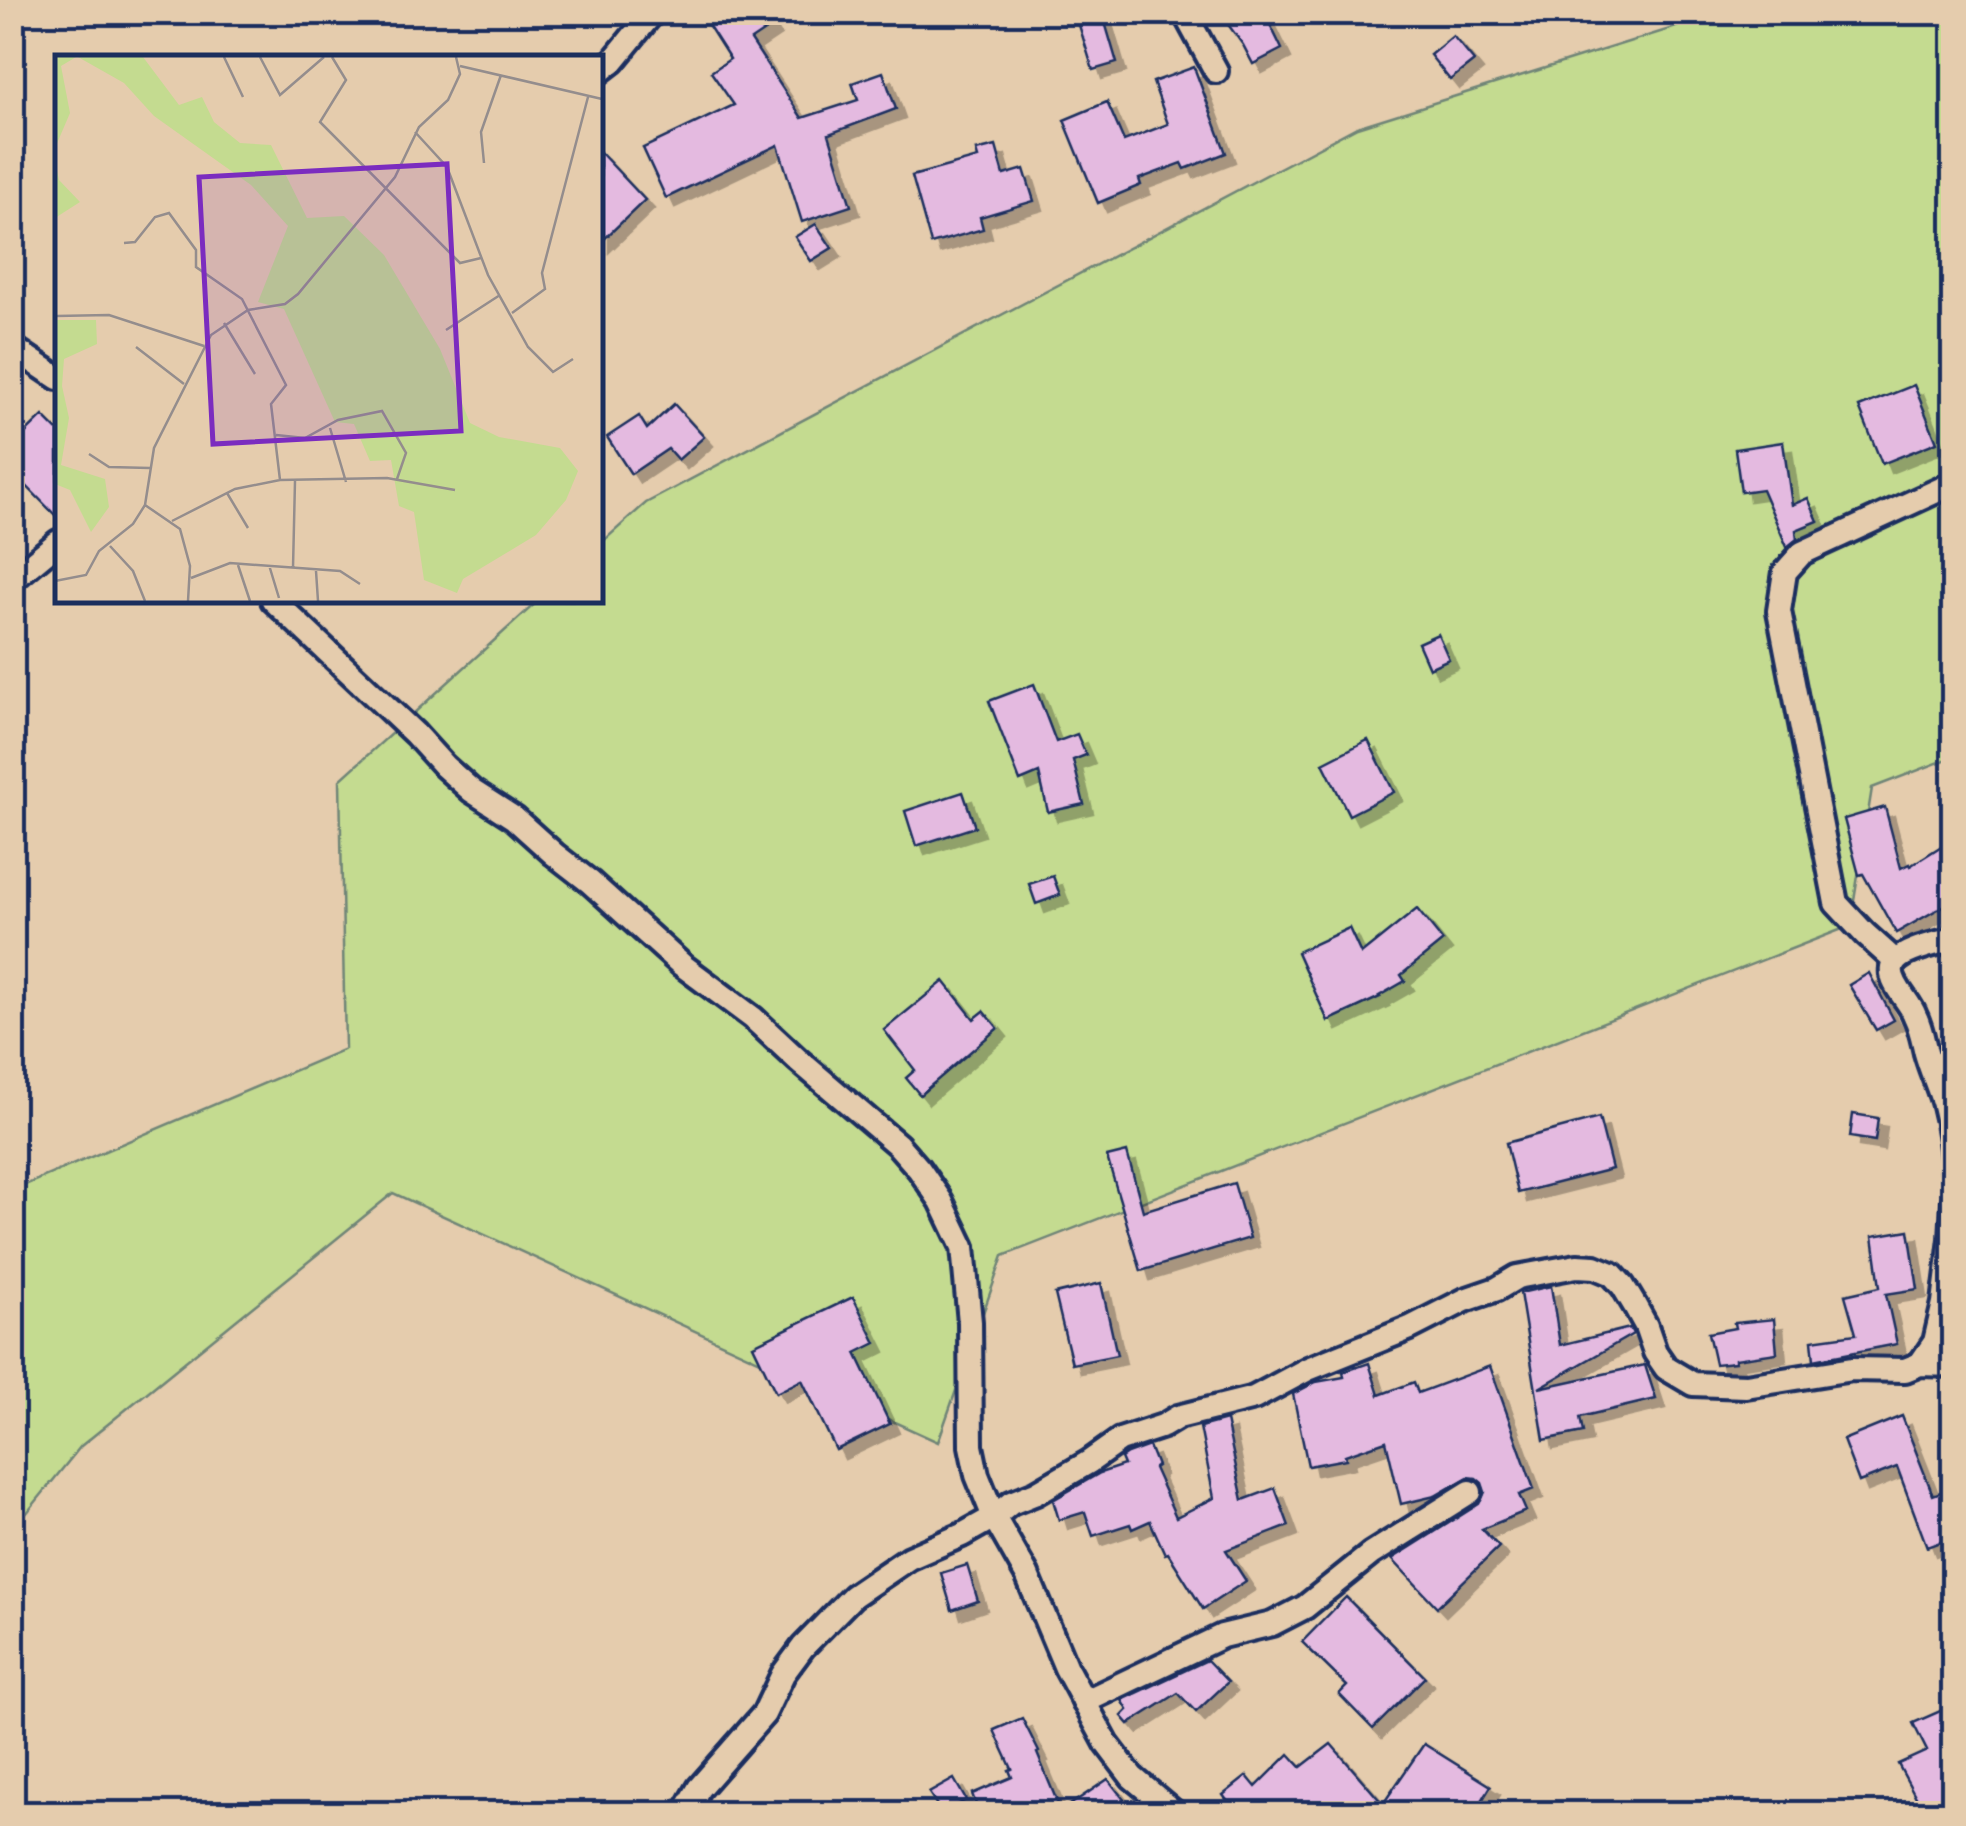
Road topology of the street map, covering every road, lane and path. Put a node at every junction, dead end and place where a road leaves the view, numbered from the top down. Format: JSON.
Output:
{"nodes":[{"id":1,"x":653,"y":12,"type":"edge"},
{"id":2,"x":1184,"y":12,"type":"edge"},
{"id":3,"x":602,"y":70,"type":"edge"},
{"id":4,"x":1216,"y":71,"type":"dead end"},
{"id":5,"x":12,"y":347,"type":"edge"},
{"id":6,"x":55,"y":376,"type":"edge"},
{"id":7,"x":1954,"y":483,"type":"edge"},
{"id":8,"x":55,"y":544,"type":"edge"},
{"id":9,"x":12,"y":580,"type":"edge"},
{"id":10,"x":275,"y":602,"type":"edge"},
{"id":11,"x":1954,"y":939,"type":"edge"},
{"id":12,"x":1896,"y":961,"type":"junction"},
{"id":13,"x":1954,"y":1174,"type":"edge"},
{"id":14,"x":1954,"y":1202,"type":"edge"},
{"id":15,"x":1920,"y":1364,"type":"junction"},
{"id":16,"x":1954,"y":1366,"type":"edge"},
{"id":17,"x":1470,"y":1492,"type":"dead end"},
{"id":18,"x":994,"y":1517,"type":"junction"},
{"id":19,"x":1084,"y":1702,"type":"junction"},
{"id":20,"x":684,"y":1814,"type":"edge"},
{"id":21,"x":1176,"y":1814,"type":"edge"}],
"edges":[{"from":1,"to":3,"type":"street"},
{"from":2,"to":4,"type":"street"},
{"from":5,"to":6,"type":"street"},
{"from":7,"to":12,"type":"street"},
{"from":8,"to":9,"type":"street"},
{"from":10,"to":18,"type":"street"},
{"from":11,"to":12,"type":"street"},
{"from":12,"to":13,"type":"street"},
{"from":14,"to":15,"type":"street"},
{"from":15,"to":16,"type":"street"},
{"from":15,"to":18,"type":"street"},
{"from":17,"to":19,"type":"street"},
{"from":18,"to":19,"type":"street"},
{"from":18,"to":20,"type":"street"},
{"from":19,"to":21,"type":"street"}]}
